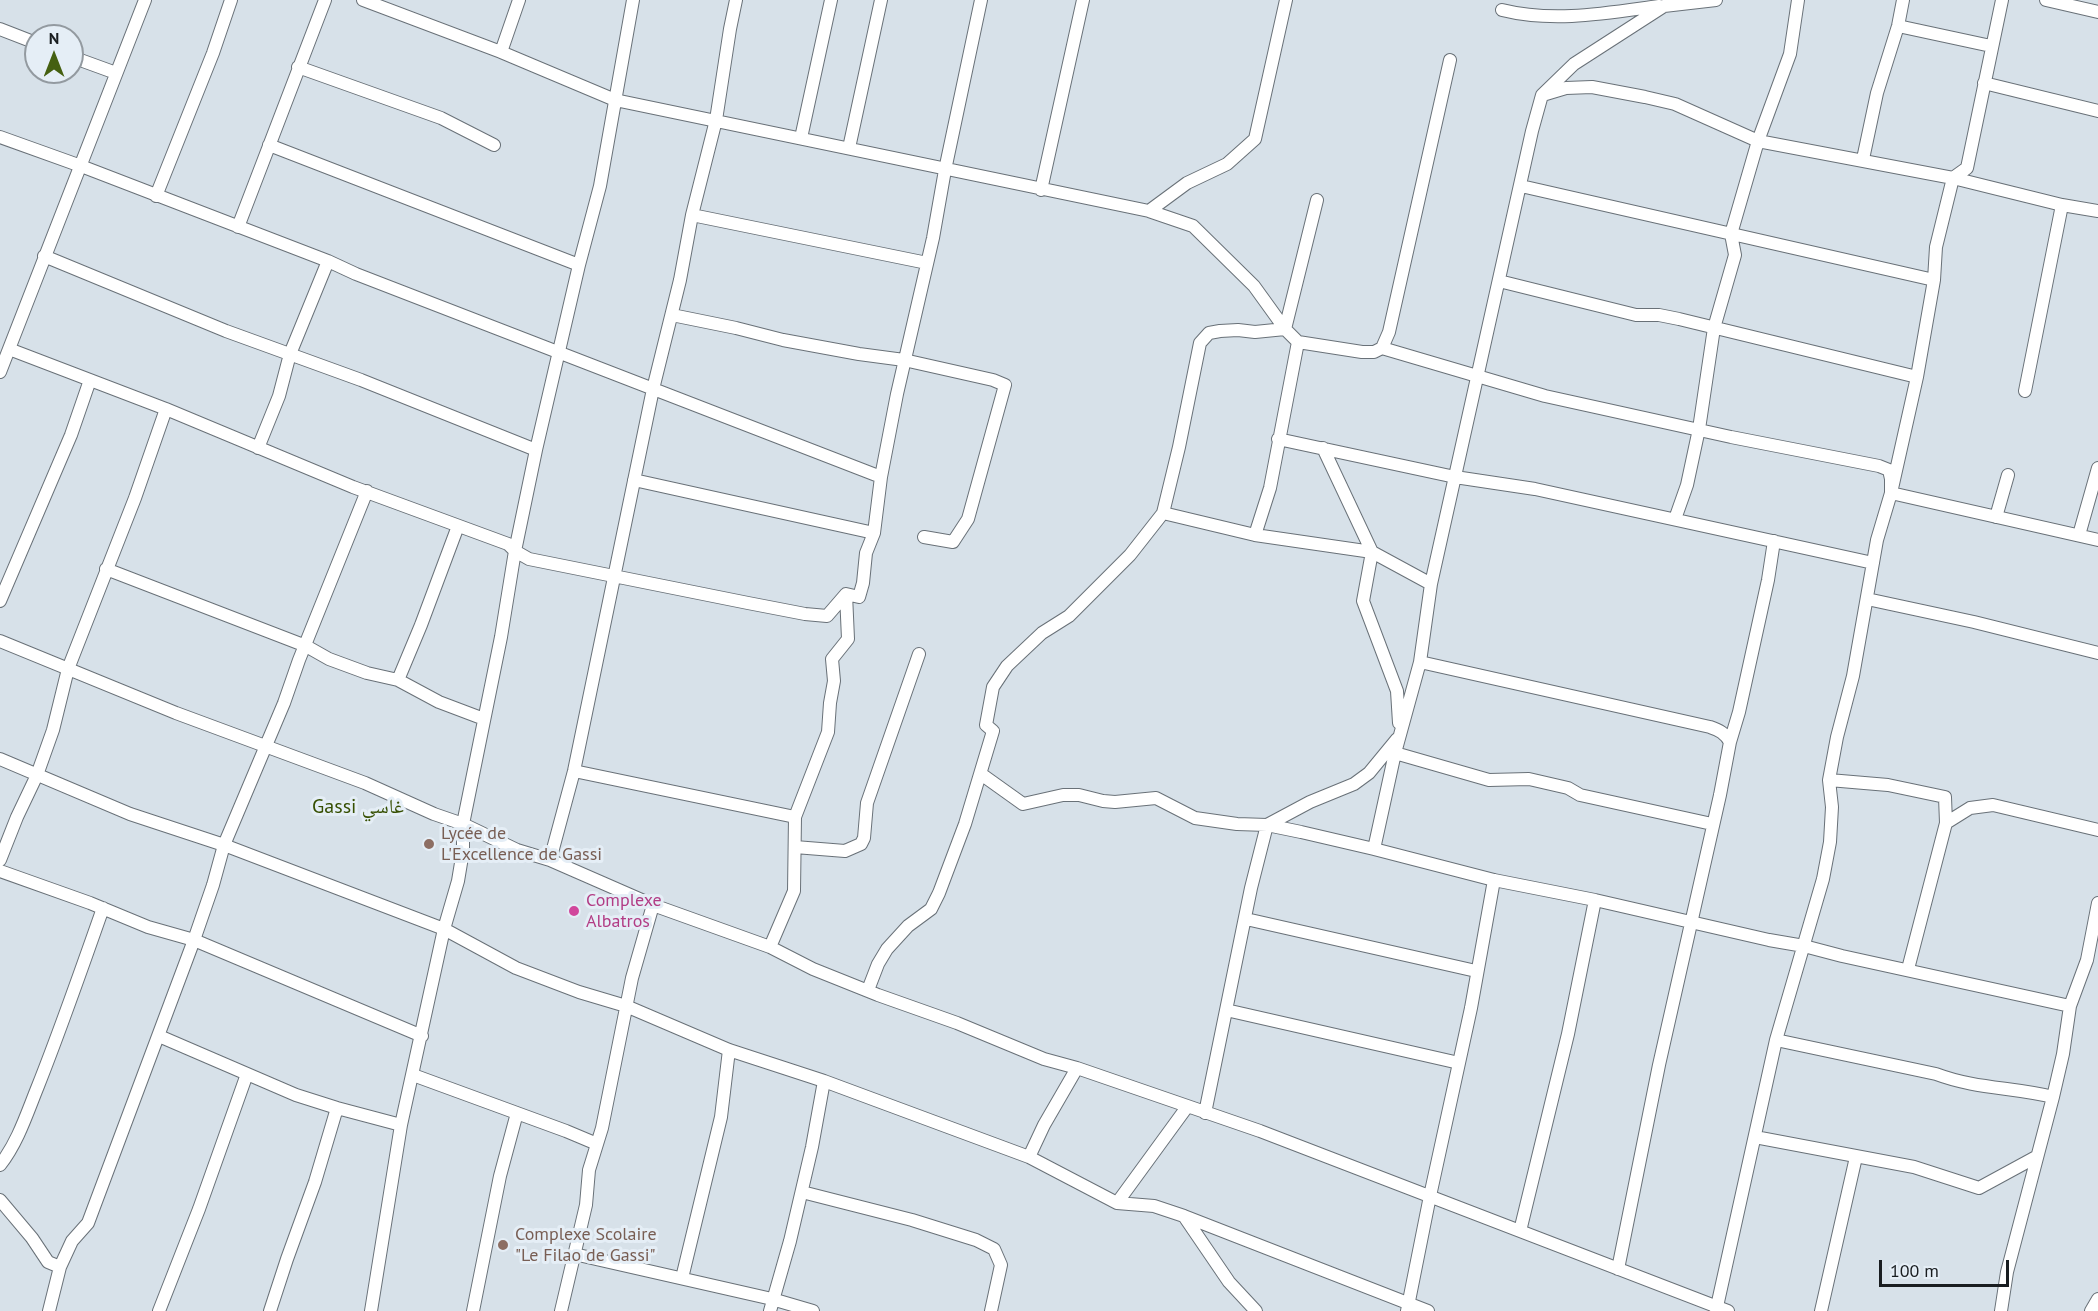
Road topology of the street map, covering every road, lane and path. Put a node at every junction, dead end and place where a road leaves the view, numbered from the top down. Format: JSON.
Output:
{"nodes":[{"id":1,"x":144,"y":0,"type":"edge"},
{"id":2,"x":231,"y":0,"type":"edge"},
{"id":3,"x":325,"y":0,"type":"edge"},
{"id":4,"x":363,"y":0,"type":"edge"},
{"id":5,"x":519,"y":0,"type":"edge"},
{"id":6,"x":633,"y":0,"type":"edge"},
{"id":7,"x":736,"y":0,"type":"edge"},
{"id":8,"x":831,"y":0,"type":"edge"},
{"id":9,"x":881,"y":0,"type":"edge"},
{"id":10,"x":981,"y":0,"type":"edge"},
{"id":11,"x":1083,"y":0,"type":"edge"},
{"id":12,"x":1286,"y":0,"type":"edge"},
{"id":13,"x":1716,"y":0,"type":"edge"},
{"id":14,"x":1798,"y":0,"type":"edge"},
{"id":15,"x":1903,"y":0,"type":"edge"},
{"id":16,"x":2002,"y":0,"type":"edge"},
{"id":17,"x":2046,"y":0,"type":"edge"},
{"id":18,"x":1678,"y":2,"type":"edge"},
{"id":19,"x":1664,"y":6,"type":"junction"},
{"id":20,"x":1502,"y":10,"type":"dead end"},
{"id":21,"x":2098,"y":12,"type":"edge"},
{"id":22,"x":1898,"y":26,"type":"junction"},
{"id":23,"x":0,"y":29,"type":"edge"},
{"id":24,"x":24,"y":38,"type":"edge"},
{"id":25,"x":1991,"y":46,"type":"junction"},
{"id":26,"x":501,"y":52,"type":"junction"},
{"id":27,"x":1450,"y":60,"type":"dead end"},
{"id":28,"x":84,"y":62,"type":"edge"},
{"id":29,"x":298,"y":67,"type":"junction"},
{"id":30,"x":116,"y":74,"type":"junction"},
{"id":31,"x":1984,"y":83,"type":"junction"},
{"id":32,"x":1542,"y":95,"type":"junction"},
{"id":33,"x":615,"y":100,"type":"junction"},
{"id":34,"x":2098,"y":111,"type":"edge"},
{"id":35,"x":716,"y":120,"type":"junction"},
{"id":36,"x":0,"y":137,"type":"edge"},
{"id":37,"x":801,"y":138,"type":"junction"},
{"id":38,"x":1758,"y":141,"type":"junction"},
{"id":39,"x":269,"y":145,"type":"junction"},
{"id":40,"x":494,"y":145,"type":"dead end"},
{"id":41,"x":849,"y":148,"type":"junction"},
{"id":42,"x":1863,"y":159,"type":"junction"},
{"id":43,"x":81,"y":166,"type":"junction"},
{"id":44,"x":945,"y":170,"type":"junction"},
{"id":45,"x":1953,"y":178,"type":"junction"},
{"id":46,"x":1521,"y":186,"type":"junction"},
{"id":47,"x":1041,"y":190,"type":"junction"},
{"id":48,"x":156,"y":196,"type":"junction"},
{"id":49,"x":1317,"y":200,"type":"dead end"},
{"id":50,"x":2062,"y":205,"type":"junction"},
{"id":51,"x":1149,"y":211,"type":"junction"},
{"id":52,"x":2098,"y":211,"type":"edge"},
{"id":53,"x":692,"y":215,"type":"junction"},
{"id":54,"x":238,"y":227,"type":"junction"},
{"id":55,"x":1731,"y":234,"type":"junction"},
{"id":56,"x":44,"y":256,"type":"junction"},
{"id":57,"x":328,"y":261,"type":"junction"},
{"id":58,"x":927,"y":263,"type":"junction"},
{"id":59,"x":579,"y":265,"type":"junction"},
{"id":60,"x":1934,"y":280,"type":"junction"},
{"id":61,"x":1499,"y":281,"type":"junction"},
{"id":62,"x":672,"y":315,"type":"junction"},
{"id":63,"x":1285,"y":328,"type":"junction"},
{"id":64,"x":1714,"y":328,"type":"junction"},
{"id":65,"x":1298,"y":342,"type":"junction"},
{"id":66,"x":1382,"y":348,"type":"junction"},
{"id":67,"x":9,"y":349,"type":"junction"},
{"id":68,"x":291,"y":354,"type":"junction"},
{"id":69,"x":560,"y":354,"type":"junction"},
{"id":70,"x":904,"y":360,"type":"junction"},
{"id":71,"x":0,"y":372,"type":"edge"},
{"id":72,"x":1477,"y":376,"type":"junction"},
{"id":73,"x":1917,"y":377,"type":"junction"},
{"id":74,"x":90,"y":380,"type":"junction"},
{"id":75,"x":653,"y":389,"type":"junction"},
{"id":76,"x":2025,"y":391,"type":"dead end"},
{"id":77,"x":166,"y":410,"type":"junction"},
{"id":78,"x":1699,"y":429,"type":"junction"},
{"id":79,"x":1278,"y":439,"type":"junction"},
{"id":80,"x":258,"y":448,"type":"junction"},
{"id":81,"x":1323,"y":448,"type":"junction"},
{"id":82,"x":536,"y":450,"type":"junction"},
{"id":83,"x":2098,"y":468,"type":"edge"},
{"id":84,"x":2008,"y":475,"type":"dead end"},
{"id":85,"x":881,"y":477,"type":"junction"},
{"id":86,"x":1455,"y":477,"type":"junction"},
{"id":87,"x":634,"y":480,"type":"junction"},
{"id":88,"x":367,"y":491,"type":"junction"},
{"id":89,"x":1891,"y":493,"type":"junction"},
{"id":90,"x":1163,"y":513,"type":"junction"},
{"id":91,"x":1996,"y":517,"type":"junction"},
{"id":92,"x":1675,"y":519,"type":"junction"},
{"id":93,"x":458,"y":526,"type":"junction"},
{"id":94,"x":874,"y":533,"type":"junction"},
{"id":95,"x":1255,"y":535,"type":"junction"},
{"id":96,"x":2079,"y":535,"type":"junction"},
{"id":97,"x":924,"y":537,"type":"dead end"},
{"id":98,"x":2098,"y":540,"type":"edge"},
{"id":99,"x":1774,"y":542,"type":"junction"},
{"id":100,"x":515,"y":551,"type":"junction"},
{"id":101,"x":1372,"y":552,"type":"junction"},
{"id":102,"x":1873,"y":563,"type":"junction"},
{"id":103,"x":106,"y":569,"type":"junction"},
{"id":104,"x":615,"y":577,"type":"junction"},
{"id":105,"x":1431,"y":584,"type":"junction"},
{"id":106,"x":846,"y":594,"type":"junction"},
{"id":107,"x":1867,"y":599,"type":"junction"},
{"id":108,"x":0,"y":601,"type":"edge"},
{"id":109,"x":0,"y":641,"type":"edge"},
{"id":110,"x":306,"y":646,"type":"junction"},
{"id":111,"x":2098,"y":653,"type":"edge"},
{"id":112,"x":919,"y":654,"type":"dead end"},
{"id":113,"x":1420,"y":662,"type":"junction"},
{"id":114,"x":68,"y":669,"type":"junction"},
{"id":115,"x":398,"y":680,"type":"junction"},
{"id":116,"x":484,"y":719,"type":"junction"},
{"id":117,"x":1400,"y":735,"type":"junction"},
{"id":118,"x":1730,"y":741,"type":"junction"},
{"id":119,"x":266,"y":746,"type":"junction"},
{"id":120,"x":1395,"y":753,"type":"junction"},
{"id":121,"x":0,"y":759,"type":"edge"},
{"id":122,"x":574,"y":771,"type":"junction"},
{"id":123,"x":981,"y":774,"type":"junction"},
{"id":124,"x":37,"y":775,"type":"junction"},
{"id":125,"x":1829,"y":780,"type":"junction"},
{"id":126,"x":795,"y":817,"type":"junction"},
{"id":127,"x":1946,"y":823,"type":"junction"},
{"id":128,"x":463,"y":824,"type":"junction"},
{"id":129,"x":1712,"y":824,"type":"junction"},
{"id":130,"x":1267,"y":825,"type":"junction"},
{"id":131,"x":2098,"y":830,"type":"edge"},
{"id":132,"x":224,"y":845,"type":"junction"},
{"id":133,"x":795,"y":847,"type":"junction"},
{"id":134,"x":1374,"y":849,"type":"junction"},
{"id":135,"x":0,"y":860,"type":"edge"},
{"id":136,"x":550,"y":860,"type":"junction"},
{"id":137,"x":0,"y":871,"type":"edge"},
{"id":138,"x":1494,"y":880,"type":"junction"},
{"id":139,"x":1595,"y":900,"type":"junction"},
{"id":140,"x":2098,"y":903,"type":"edge"},
{"id":141,"x":653,"y":905,"type":"junction"},
{"id":142,"x":103,"y":908,"type":"junction"},
{"id":143,"x":1246,"y":919,"type":"junction"},
{"id":144,"x":1691,"y":922,"type":"junction"},
{"id":145,"x":444,"y":929,"type":"junction"},
{"id":146,"x":194,"y":940,"type":"junction"},
{"id":147,"x":1804,"y":946,"type":"junction"},
{"id":148,"x":770,"y":947,"type":"junction"},
{"id":149,"x":1908,"y":969,"type":"junction"},
{"id":150,"x":1476,"y":971,"type":"junction"},
{"id":151,"x":868,"y":990,"type":"junction"},
{"id":152,"x":626,"y":1006,"type":"junction"},
{"id":153,"x":2070,"y":1006,"type":"junction"},
{"id":154,"x":1226,"y":1010,"type":"junction"},
{"id":155,"x":159,"y":1036,"type":"junction"},
{"id":156,"x":422,"y":1036,"type":"junction"},
{"id":157,"x":1776,"y":1040,"type":"junction"},
{"id":158,"x":729,"y":1050,"type":"junction"},
{"id":159,"x":1459,"y":1064,"type":"junction"},
{"id":160,"x":1077,"y":1068,"type":"junction"},
{"id":161,"x":247,"y":1074,"type":"junction"},
{"id":162,"x":413,"y":1075,"type":"junction"},
{"id":163,"x":824,"y":1081,"type":"junction"},
{"id":164,"x":2053,"y":1097,"type":"junction"},
{"id":165,"x":1187,"y":1107,"type":"junction"},
{"id":166,"x":337,"y":1108,"type":"junction"},
{"id":167,"x":517,"y":1113,"type":"junction"},
{"id":168,"x":1205,"y":1113,"type":"junction"},
{"id":169,"x":401,"y":1125,"type":"junction"},
{"id":170,"x":1755,"y":1137,"type":"junction"},
{"id":171,"x":597,"y":1144,"type":"junction"},
{"id":172,"x":1029,"y":1157,"type":"junction"},
{"id":173,"x":1857,"y":1157,"type":"junction"},
{"id":174,"x":2036,"y":1157,"type":"junction"},
{"id":175,"x":0,"y":1165,"type":"edge"},
{"id":176,"x":802,"y":1192,"type":"junction"},
{"id":177,"x":1430,"y":1196,"type":"junction"},
{"id":178,"x":0,"y":1200,"type":"edge"},
{"id":179,"x":1117,"y":1203,"type":"junction"},
{"id":180,"x":1184,"y":1216,"type":"junction"},
{"id":181,"x":1520,"y":1231,"type":"junction"},
{"id":182,"x":574,"y":1254,"type":"junction"},
{"id":183,"x":60,"y":1267,"type":"junction"},
{"id":184,"x":1618,"y":1269,"type":"junction"},
{"id":185,"x":682,"y":1278,"type":"junction"},
{"id":186,"x":2098,"y":1299,"type":"edge"},
{"id":187,"x":771,"y":1305,"type":"edge"},
{"id":188,"x":1407,"y":1307,"type":"edge"},
{"id":189,"x":1720,"y":1310,"type":"edge"},
{"id":190,"x":49,"y":1311,"type":"edge"},
{"id":191,"x":159,"y":1311,"type":"edge"},
{"id":192,"x":270,"y":1311,"type":"edge"},
{"id":193,"x":371,"y":1311,"type":"edge"},
{"id":194,"x":473,"y":1311,"type":"edge"},
{"id":195,"x":561,"y":1311,"type":"edge"},
{"id":196,"x":813,"y":1311,"type":"edge"},
{"id":197,"x":992,"y":1311,"type":"edge"},
{"id":198,"x":1256,"y":1311,"type":"edge"},
{"id":199,"x":1428,"y":1311,"type":"edge"},
{"id":200,"x":1821,"y":1311,"type":"edge"},
{"id":201,"x":2001,"y":1311,"type":"edge"},
{"id":202,"x":2091,"y":1311,"type":"edge"}],
"edges":[{"from":1,"to":30,"type":"street"},
{"from":2,"to":48,"type":"street"},
{"from":3,"to":29,"type":"street"},
{"from":4,"to":26,"type":"street"},
{"from":5,"to":26,"type":"street"},
{"from":6,"to":33,"type":"street"},
{"from":7,"to":35,"type":"street"},
{"from":8,"to":37,"type":"street"},
{"from":9,"to":41,"type":"street"},
{"from":10,"to":44,"type":"street"},
{"from":11,"to":47,"type":"street"},
{"from":12,"to":51,"type":"street"},
{"from":13,"to":18,"type":"street"},
{"from":14,"to":38,"type":"street"},
{"from":15,"to":22,"type":"street"},
{"from":16,"to":25,"type":"street"},
{"from":17,"to":21,"type":"street"},
{"from":18,"to":19,"type":"street"},
{"from":19,"to":20,"type":"street"},
{"from":19,"to":32,"type":"street"},
{"from":22,"to":25,"type":"street"},
{"from":22,"to":42,"type":"street"},
{"from":23,"to":24,"type":"street"},
{"from":25,"to":31,"type":"street"},
{"from":26,"to":33,"type":"street"},
{"from":27,"to":66,"type":"street"},
{"from":28,"to":30,"type":"street"},
{"from":29,"to":39,"type":"street"},
{"from":29,"to":40,"type":"street"},
{"from":30,"to":43,"type":"street"},
{"from":31,"to":34,"type":"street"},
{"from":31,"to":45,"type":"street"},
{"from":32,"to":38,"type":"street"},
{"from":32,"to":46,"type":"street"},
{"from":33,"to":35,"type":"street"},
{"from":33,"to":59,"type":"street"},
{"from":35,"to":37,"type":"street"},
{"from":35,"to":53,"type":"street"},
{"from":36,"to":43,"type":"street"},
{"from":37,"to":41,"type":"street"},
{"from":38,"to":42,"type":"street"},
{"from":38,"to":55,"type":"street"},
{"from":39,"to":54,"type":"street"},
{"from":39,"to":59,"type":"street"},
{"from":41,"to":44,"type":"street"},
{"from":42,"to":45,"type":"street"},
{"from":43,"to":48,"type":"street"},
{"from":43,"to":56,"type":"street"},
{"from":44,"to":47,"type":"street"},
{"from":44,"to":58,"type":"street"},
{"from":45,"to":50,"type":"street"},
{"from":45,"to":60,"type":"street"},
{"from":46,"to":55,"type":"street"},
{"from":46,"to":61,"type":"street"},
{"from":47,"to":51,"type":"street"},
{"from":48,"to":54,"type":"street"},
{"from":49,"to":63,"type":"street"},
{"from":50,"to":52,"type":"street"},
{"from":50,"to":76,"type":"street"},
{"from":51,"to":63,"type":"street"},
{"from":53,"to":58,"type":"street"},
{"from":53,"to":62,"type":"street"},
{"from":54,"to":57,"type":"street"},
{"from":55,"to":60,"type":"street"},
{"from":55,"to":64,"type":"street"},
{"from":56,"to":67,"type":"street"},
{"from":56,"to":68,"type":"street"},
{"from":57,"to":68,"type":"street"},
{"from":57,"to":69,"type":"street"},
{"from":58,"to":70,"type":"street"},
{"from":59,"to":69,"type":"street"},
{"from":60,"to":73,"type":"street"},
{"from":61,"to":64,"type":"street"},
{"from":61,"to":72,"type":"street"},
{"from":62,"to":70,"type":"street"},
{"from":62,"to":75,"type":"street"},
{"from":63,"to":65,"type":"street"},
{"from":63,"to":90,"type":"street"},
{"from":64,"to":73,"type":"street"},
{"from":64,"to":78,"type":"street"},
{"from":65,"to":66,"type":"street"},
{"from":65,"to":79,"type":"street"},
{"from":66,"to":72,"type":"street"},
{"from":67,"to":71,"type":"street"},
{"from":67,"to":74,"type":"street"},
{"from":68,"to":80,"type":"street"},
{"from":68,"to":82,"type":"street"},
{"from":69,"to":75,"type":"street"},
{"from":69,"to":82,"type":"street"},
{"from":70,"to":85,"type":"street"},
{"from":70,"to":97,"type":"street"},
{"from":72,"to":78,"type":"street"},
{"from":72,"to":86,"type":"street"},
{"from":73,"to":89,"type":"street"},
{"from":74,"to":77,"type":"street"},
{"from":74,"to":108,"type":"street"},
{"from":75,"to":85,"type":"street"},
{"from":75,"to":87,"type":"street"},
{"from":77,"to":80,"type":"street"},
{"from":77,"to":103,"type":"street"},
{"from":78,"to":89,"type":"street"},
{"from":78,"to":92,"type":"street"},
{"from":79,"to":81,"type":"street"},
{"from":79,"to":95,"type":"street"},
{"from":80,"to":88,"type":"street"},
{"from":81,"to":86,"type":"street"},
{"from":81,"to":101,"type":"street"},
{"from":82,"to":100,"type":"street"},
{"from":83,"to":96,"type":"street"},
{"from":84,"to":91,"type":"street"},
{"from":85,"to":94,"type":"street"},
{"from":86,"to":92,"type":"street"},
{"from":86,"to":105,"type":"street"},
{"from":87,"to":94,"type":"street"},
{"from":87,"to":104,"type":"street"},
{"from":88,"to":93,"type":"street"},
{"from":88,"to":110,"type":"street"},
{"from":89,"to":91,"type":"street"},
{"from":89,"to":102,"type":"street"},
{"from":90,"to":95,"type":"street"},
{"from":90,"to":123,"type":"street"},
{"from":91,"to":96,"type":"street"},
{"from":92,"to":99,"type":"street"},
{"from":93,"to":100,"type":"street"},
{"from":93,"to":115,"type":"street"},
{"from":94,"to":106,"type":"street"},
{"from":95,"to":101,"type":"street"},
{"from":96,"to":98,"type":"street"},
{"from":99,"to":102,"type":"street"},
{"from":99,"to":118,"type":"street"},
{"from":100,"to":104,"type":"street"},
{"from":100,"to":116,"type":"street"},
{"from":101,"to":105,"type":"street"},
{"from":101,"to":117,"type":"street"},
{"from":102,"to":107,"type":"street"},
{"from":103,"to":110,"type":"street"},
{"from":103,"to":114,"type":"street"},
{"from":104,"to":106,"type":"street"},
{"from":104,"to":122,"type":"street"},
{"from":105,"to":113,"type":"street"},
{"from":106,"to":126,"type":"street"},
{"from":107,"to":111,"type":"street"},
{"from":107,"to":125,"type":"street"},
{"from":109,"to":114,"type":"street"},
{"from":110,"to":115,"type":"street"},
{"from":110,"to":119,"type":"street"},
{"from":112,"to":133,"type":"street"},
{"from":113,"to":117,"type":"street"},
{"from":113,"to":118,"type":"street"},
{"from":114,"to":119,"type":"street"},
{"from":114,"to":124,"type":"street"},
{"from":115,"to":116,"type":"street"},
{"from":116,"to":128,"type":"street"},
{"from":117,"to":120,"type":"street"},
{"from":117,"to":130,"type":"street"},
{"from":118,"to":129,"type":"street"},
{"from":119,"to":128,"type":"street"},
{"from":119,"to":132,"type":"street"},
{"from":120,"to":129,"type":"street"},
{"from":120,"to":134,"type":"street"},
{"from":121,"to":124,"type":"street"},
{"from":122,"to":126,"type":"street"},
{"from":122,"to":136,"type":"street"},
{"from":123,"to":130,"type":"street"},
{"from":123,"to":151,"type":"street"},
{"from":124,"to":132,"type":"street"},
{"from":124,"to":135,"type":"street"},
{"from":125,"to":127,"type":"street"},
{"from":125,"to":147,"type":"street"},
{"from":126,"to":133,"type":"street"},
{"from":127,"to":131,"type":"street"},
{"from":127,"to":149,"type":"street"},
{"from":128,"to":136,"type":"street"},
{"from":128,"to":145,"type":"street"},
{"from":129,"to":144,"type":"street"},
{"from":130,"to":134,"type":"street"},
{"from":130,"to":143,"type":"street"},
{"from":132,"to":145,"type":"street"},
{"from":132,"to":146,"type":"street"},
{"from":133,"to":148,"type":"street"},
{"from":134,"to":138,"type":"street"},
{"from":136,"to":141,"type":"street"},
{"from":137,"to":142,"type":"street"},
{"from":138,"to":139,"type":"street"},
{"from":138,"to":150,"type":"street"},
{"from":139,"to":144,"type":"street"},
{"from":139,"to":181,"type":"street"},
{"from":140,"to":153,"type":"street"},
{"from":141,"to":148,"type":"street"},
{"from":141,"to":152,"type":"street"},
{"from":142,"to":146,"type":"street"},
{"from":142,"to":175,"type":"street"},
{"from":143,"to":150,"type":"street"},
{"from":143,"to":154,"type":"street"},
{"from":144,"to":147,"type":"street"},
{"from":144,"to":184,"type":"street"},
{"from":145,"to":152,"type":"street"},
{"from":145,"to":156,"type":"street"},
{"from":146,"to":155,"type":"street"},
{"from":146,"to":156,"type":"street"},
{"from":147,"to":149,"type":"street"},
{"from":147,"to":157,"type":"street"},
{"from":148,"to":151,"type":"street"},
{"from":149,"to":153,"type":"street"},
{"from":150,"to":159,"type":"street"},
{"from":151,"to":160,"type":"street"},
{"from":152,"to":158,"type":"street"},
{"from":152,"to":171,"type":"street"},
{"from":153,"to":164,"type":"street"},
{"from":154,"to":159,"type":"street"},
{"from":154,"to":168,"type":"street"},
{"from":155,"to":161,"type":"street"},
{"from":155,"to":183,"type":"street"},
{"from":156,"to":162,"type":"street"},
{"from":157,"to":164,"type":"street"},
{"from":157,"to":170,"type":"street"},
{"from":158,"to":163,"type":"street"},
{"from":158,"to":185,"type":"street"},
{"from":159,"to":177,"type":"street"},
{"from":160,"to":165,"type":"street"},
{"from":160,"to":172,"type":"street"},
{"from":161,"to":166,"type":"street"},
{"from":161,"to":191,"type":"street"},
{"from":162,"to":167,"type":"street"},
{"from":162,"to":169,"type":"street"},
{"from":163,"to":172,"type":"street"},
{"from":163,"to":176,"type":"street"},
{"from":164,"to":174,"type":"street"},
{"from":165,"to":168,"type":"street"},
{"from":165,"to":179,"type":"street"},
{"from":166,"to":169,"type":"street"},
{"from":166,"to":192,"type":"street"},
{"from":167,"to":171,"type":"street"},
{"from":167,"to":194,"type":"street"},
{"from":168,"to":177,"type":"street"},
{"from":169,"to":193,"type":"street"},
{"from":170,"to":173,"type":"street"},
{"from":170,"to":189,"type":"street"},
{"from":171,"to":182,"type":"street"},
{"from":172,"to":179,"type":"street"},
{"from":173,"to":174,"type":"street"},
{"from":173,"to":200,"type":"street"},
{"from":174,"to":201,"type":"street"},
{"from":176,"to":187,"type":"street"},
{"from":176,"to":197,"type":"street"},
{"from":177,"to":181,"type":"street"},
{"from":177,"to":188,"type":"street"},
{"from":178,"to":183,"type":"street"},
{"from":179,"to":180,"type":"street"},
{"from":180,"to":188,"type":"street"},
{"from":180,"to":198,"type":"street"},
{"from":181,"to":184,"type":"street"},
{"from":182,"to":185,"type":"street"},
{"from":182,"to":195,"type":"street"},
{"from":183,"to":190,"type":"street"},
{"from":184,"to":189,"type":"street"},
{"from":185,"to":187,"type":"street"},
{"from":186,"to":202,"type":"street"},
{"from":187,"to":196,"type":"street"},
{"from":188,"to":199,"type":"street"}]}
